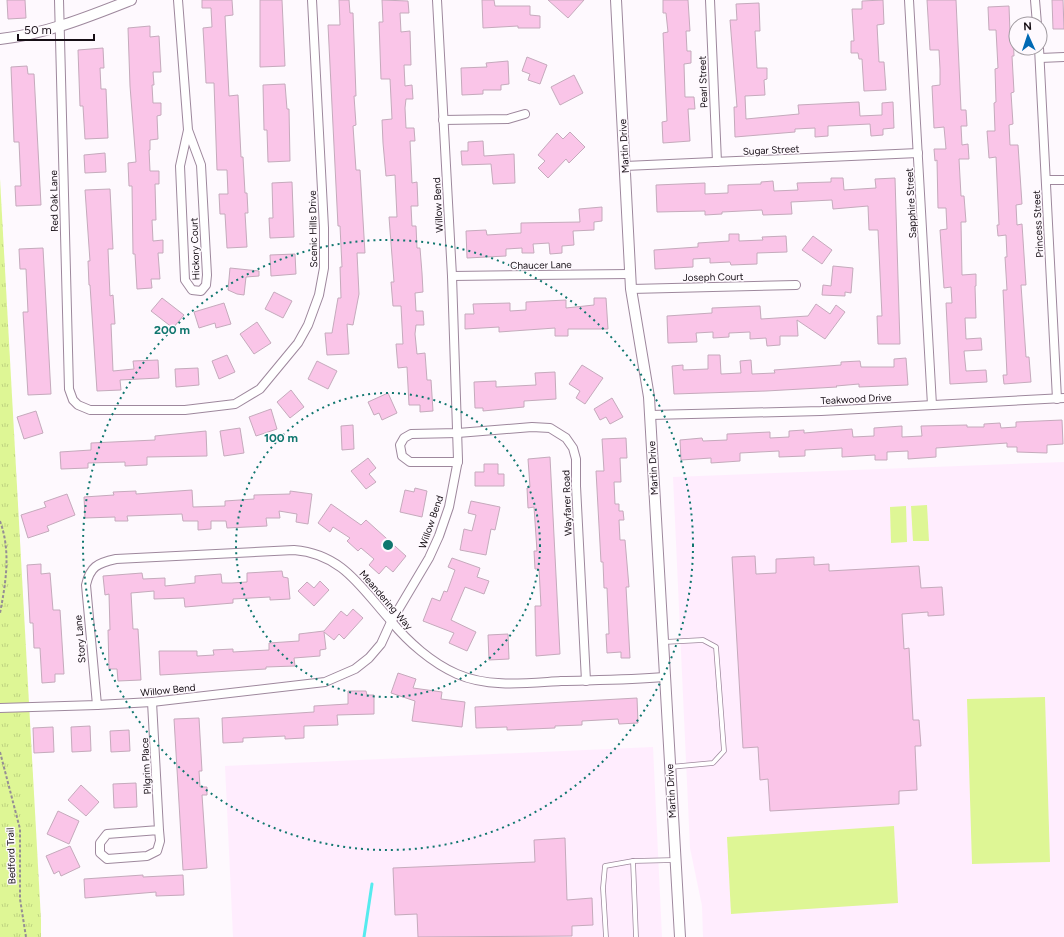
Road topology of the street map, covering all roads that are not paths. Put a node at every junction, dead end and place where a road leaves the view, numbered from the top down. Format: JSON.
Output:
{"nodes":[{"id":1,"x":59,"y":0,"type":"edge"},
{"id":2,"x":131,"y":0,"type":"edge"},
{"id":3,"x":178,"y":0,"type":"edge"},
{"id":4,"x":312,"y":0,"type":"edge"},
{"id":5,"x":438,"y":0,"type":"edge"},
{"id":6,"x":616,"y":0,"type":"edge"},
{"id":7,"x":710,"y":0,"type":"edge"},
{"id":8,"x":908,"y":0,"type":"edge"},
{"id":9,"x":1036,"y":0,"type":"edge"},
{"id":10,"x":1037,"y":16,"type":"edge"},
{"id":11,"x":60,"y":28,"type":"junction"},
{"id":12,"x":0,"y":39,"type":"edge"},
{"id":13,"x":1064,"y":57,"type":"edge"},
{"id":14,"x":1040,"y":58,"type":"joint"},
{"id":15,"x":525,"y":114,"type":"dead end"},
{"id":16,"x":443,"y":120,"type":"junction"},
{"id":17,"x":188,"y":130,"type":"junction"},
{"id":18,"x":918,"y":153,"type":"junction"},
{"id":19,"x":717,"y":162,"type":"junction"},
{"id":20,"x":625,"y":166,"type":"junction"},
{"id":21,"x":1046,"y":180,"type":"junction"},
{"id":22,"x":1064,"y":180,"type":"edge"},
{"id":23,"x":630,"y":274,"type":"junction"},
{"id":24,"x":452,"y":276,"type":"junction"},
{"id":25,"x":796,"y":285,"type":"dead end"},
{"id":26,"x":631,"y":289,"type":"junction"},
{"id":27,"x":1060,"y":398,"type":"edge"},
{"id":28,"x":73,"y":400,"type":"joint"},
{"id":29,"x":932,"y":405,"type":"junction"},
{"id":30,"x":650,"y":415,"type":"junction"},
{"id":31,"x":458,"y":433,"type":"junction"},
{"id":32,"x":458,"y":462,"type":"junction"},
{"id":33,"x":90,"y":571,"type":"joint"},
{"id":34,"x":391,"y":622,"type":"junction"},
{"id":35,"x":662,"y":642,"type":"junction"},
{"id":36,"x":664,"y":677,"type":"junction"},
{"id":37,"x":586,"y":681,"type":"junction"},
{"id":38,"x":152,"y":702,"type":"junction"},
{"id":39,"x":97,"y":705,"type":"junction"},
{"id":40,"x":0,"y":708,"type":"edge"},
{"id":41,"x":670,"y":767,"type":"junction"},
{"id":42,"x":159,"y":830,"type":"junction"},
{"id":43,"x":675,"y":860,"type":"junction"},
{"id":44,"x":633,"y":861,"type":"junction"},
{"id":45,"x":606,"y":937,"type":"edge"},
{"id":46,"x":636,"y":937,"type":"edge"},
{"id":47,"x":680,"y":937,"type":"edge"}],
"edges":[{"from":1,"to":11,"type":"street","name":"Red Oak Lane"},
{"from":2,"to":11,"type":"street"},
{"from":3,"to":17,"type":"street","name":"Hickory Court"},
{"from":4,"to":28,"type":"street","name":"Scenic Hills Drive"},
{"from":5,"to":16,"type":"street","name":"Willow Bend"},
{"from":6,"to":20,"type":"street","name":"Martin Drive"},
{"from":7,"to":19,"type":"street","name":"Pearl Street"},
{"from":8,"to":18,"type":"street","name":"Sapphire Street"},
{"from":9,"to":10,"type":"street"},
{"from":11,"to":12,"type":"street"},
{"from":11,"to":28,"type":"street","name":"Red Oak Lane"},
{"from":13,"to":14,"type":"street"},
{"from":14,"to":21,"type":"street","name":"Princess Street"},
{"from":15,"to":16,"type":"street"},
{"from":16,"to":24,"type":"street","name":"Willow Bend"},
{"from":17,"to":17,"type":"street","name":"Hickory Court"},
{"from":18,"to":19,"type":"street","name":"Sugar Street"},
{"from":18,"to":29,"type":"street","name":"Sapphire Street"},
{"from":19,"to":20,"type":"street","name":"Sugar Street"},
{"from":20,"to":23,"type":"street","name":"Martin Drive"},
{"from":21,"to":22,"type":"street"},
{"from":21,"to":27,"type":"street","name":"Princess Street"},
{"from":23,"to":24,"type":"street","name":"Chaucer Lane"},
{"from":23,"to":26,"type":"street","name":"Martin Drive"},
{"from":24,"to":31,"type":"street","name":"Willow Bend"},
{"from":25,"to":26,"type":"street","name":"Joseph Court"},
{"from":26,"to":30,"type":"street","name":"Martin Drive"},
{"from":27,"to":29,"type":"street","name":"Teakwood Drive"},
{"from":29,"to":30,"type":"street","name":"Teakwood Drive"},
{"from":30,"to":35,"type":"street","name":"Martin Drive"},
{"from":31,"to":32,"type":"street","name":"Willow Bend"},
{"from":31,"to":32,"type":"street","name":"Wayfarer Road"},
{"from":31,"to":37,"type":"street","name":"Wayfarer Road"},
{"from":32,"to":34,"type":"street","name":"Willow Bend"},
{"from":33,"to":34,"type":"street","name":"Meandering Way"},
{"from":33,"to":39,"type":"street","name":"Story Lane"},
{"from":34,"to":37,"type":"street","name":"Meandering Way"},
{"from":34,"to":38,"type":"street","name":"Willow Bend"},
{"from":35,"to":36,"type":"street","name":"Martin Drive"},
{"from":35,"to":41,"type":"lane"},
{"from":36,"to":37,"type":"street","name":"Meandering Way"},
{"from":36,"to":41,"type":"street","name":"Martin Drive"},
{"from":38,"to":39,"type":"street","name":"Willow Bend"},
{"from":38,"to":42,"type":"street","name":"Pilgrim Place"},
{"from":39,"to":40,"type":"street","name":"Willow Bend"},
{"from":41,"to":43,"type":"street","name":"Martin Drive"},
{"from":42,"to":42,"type":"street","name":"Pilgrim Place"},
{"from":43,"to":44,"type":"lane"},
{"from":43,"to":47,"type":"street","name":"Martin Drive"},
{"from":44,"to":45,"type":"lane"},
{"from":44,"to":46,"type":"lane"}]}
